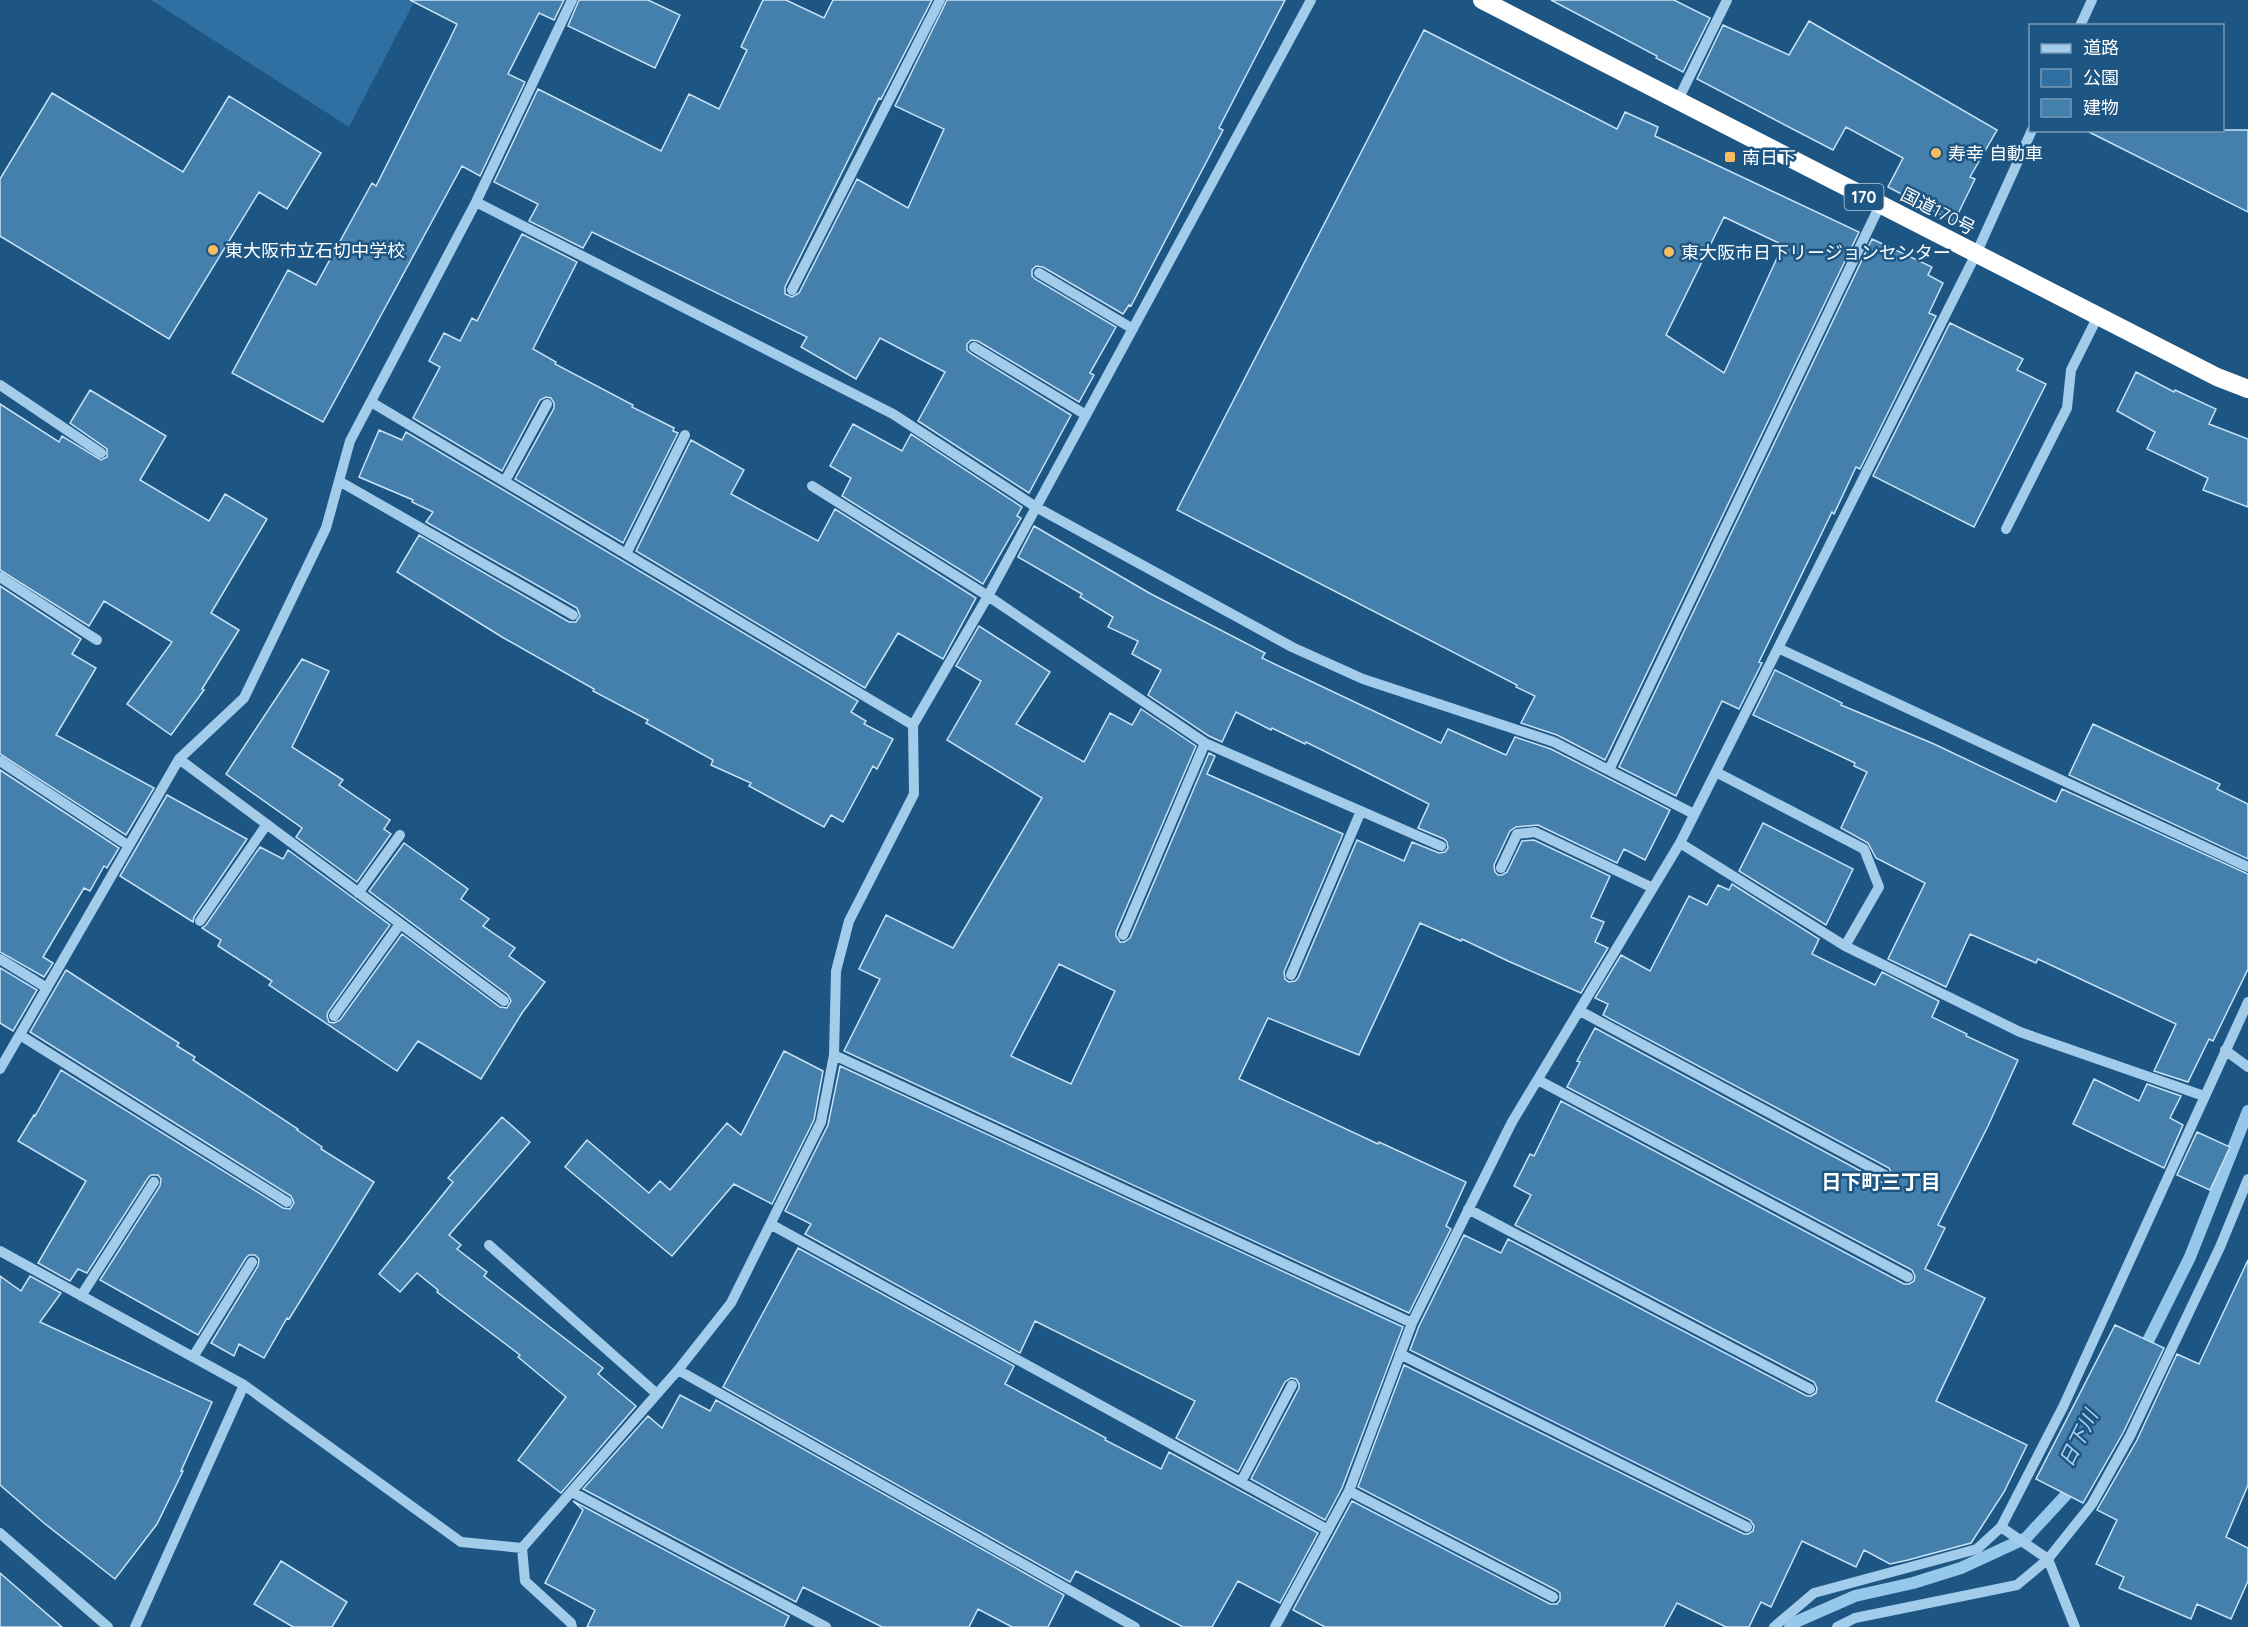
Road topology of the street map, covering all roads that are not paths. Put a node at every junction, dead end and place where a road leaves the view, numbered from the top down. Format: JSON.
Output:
{"nodes":[{"id":1,"x":572,"y":0,"type":"edge"},
{"id":2,"x":940,"y":0,"type":"edge"},
{"id":3,"x":1311,"y":0,"type":"edge"},
{"id":4,"x":1482,"y":0,"type":"edge"},
{"id":5,"x":1727,"y":0,"type":"edge"},
{"id":6,"x":2092,"y":0,"type":"edge"},
{"id":7,"x":2081,"y":24,"type":"edge"},
{"id":8,"x":1678,"y":100,"type":"junction"},
{"id":9,"x":2031,"y":132,"type":"edge"},
{"id":10,"x":476,"y":202,"type":"junction"},
{"id":11,"x":1880,"y":205,"type":"junction"},
{"id":12,"x":1976,"y":254,"type":"junction"},
{"id":13,"x":1039,"y":273,"type":"dead end"},
{"id":14,"x":792,"y":290,"type":"dead end"},
{"id":15,"x":2098,"y":316,"type":"junction"},
{"id":16,"x":1133,"y":329,"type":"junction"},
{"id":17,"x":974,"y":347,"type":"dead end"},
{"id":18,"x":0,"y":385,"type":"edge"},
{"id":19,"x":2248,"y":389,"type":"edge"},
{"id":20,"x":371,"y":402,"type":"junction"},
{"id":21,"x":547,"y":404,"type":"dead end"},
{"id":22,"x":1086,"y":415,"type":"junction"},
{"id":23,"x":685,"y":435,"type":"dead end"},
{"id":24,"x":101,"y":453,"type":"dead end"},
{"id":25,"x":339,"y":481,"type":"junction"},
{"id":26,"x":505,"y":482,"type":"junction"},
{"id":27,"x":812,"y":486,"type":"dead end"},
{"id":28,"x":1036,"y":507,"type":"junction"},
{"id":29,"x":2006,"y":529,"type":"dead end"},
{"id":30,"x":626,"y":554,"type":"junction"},
{"id":31,"x":0,"y":578,"type":"edge"},
{"id":32,"x":988,"y":596,"type":"junction"},
{"id":33,"x":573,"y":615,"type":"dead end"},
{"id":34,"x":97,"y":640,"type":"dead end"},
{"id":35,"x":1778,"y":648,"type":"junction"},
{"id":36,"x":913,"y":726,"type":"junction"},
{"id":37,"x":1205,"y":743,"type":"junction"},
{"id":38,"x":179,"y":759,"type":"junction"},
{"id":39,"x":0,"y":761,"type":"edge"},
{"id":40,"x":1609,"y":770,"type":"junction"},
{"id":41,"x":1716,"y":772,"type":"junction"},
{"id":42,"x":1361,"y":811,"type":"junction"},
{"id":43,"x":1695,"y":814,"type":"junction"},
{"id":44,"x":267,"y":824,"type":"junction"},
{"id":45,"x":400,"y":835,"type":"dead end"},
{"id":46,"x":1680,"y":843,"type":"junction"},
{"id":47,"x":129,"y":846,"type":"junction"},
{"id":48,"x":1441,"y":846,"type":"dead end"},
{"id":49,"x":2248,"y":867,"type":"edge"},
{"id":50,"x":1502,"y":868,"type":"dead end"},
{"id":51,"x":1653,"y":888,"type":"junction"},
{"id":52,"x":358,"y":893,"type":"junction"},
{"id":53,"x":200,"y":921,"type":"dead end"},
{"id":54,"x":400,"y":924,"type":"junction"},
{"id":55,"x":1123,"y":935,"type":"dead end"},
{"id":56,"x":1845,"y":946,"type":"junction"},
{"id":57,"x":0,"y":959,"type":"edge"},
{"id":58,"x":1291,"y":975,"type":"dead end"},
{"id":59,"x":47,"y":988,"type":"junction"},
{"id":60,"x":504,"y":1002,"type":"dead end"},
{"id":61,"x":2247,"y":1006,"type":"edge"},
{"id":62,"x":1580,"y":1011,"type":"junction"},
{"id":63,"x":334,"y":1016,"type":"dead end"},
{"id":64,"x":20,"y":1035,"type":"junction"},
{"id":65,"x":2225,"y":1050,"type":"junction"},
{"id":66,"x":834,"y":1055,"type":"junction"},
{"id":67,"x":1,"y":1066,"type":"edge"},
{"id":68,"x":2248,"y":1067,"type":"edge"},
{"id":69,"x":1538,"y":1080,"type":"junction"},
{"id":70,"x":2204,"y":1096,"type":"junction"},
{"id":71,"x":1885,"y":1175,"type":"dead end"},
{"id":72,"x":2248,"y":1179,"type":"edge"},
{"id":73,"x":154,"y":1182,"type":"dead end"},
{"id":74,"x":287,"y":1202,"type":"dead end"},
{"id":75,"x":1468,"y":1209,"type":"junction"},
{"id":76,"x":772,"y":1225,"type":"junction"},
{"id":77,"x":489,"y":1245,"type":"dead end"},
{"id":78,"x":0,"y":1251,"type":"edge"},
{"id":79,"x":252,"y":1262,"type":"dead end"},
{"id":80,"x":1908,"y":1276,"type":"dead end"},
{"id":81,"x":81,"y":1296,"type":"junction"},
{"id":82,"x":1412,"y":1323,"type":"junction"},
{"id":83,"x":1400,"y":1354,"type":"junction"},
{"id":84,"x":193,"y":1358,"type":"junction"},
{"id":85,"x":678,"y":1370,"type":"junction"},
{"id":86,"x":244,"y":1385,"type":"junction"},
{"id":87,"x":1292,"y":1385,"type":"dead end"},
{"id":88,"x":1810,"y":1389,"type":"dead end"},
{"id":89,"x":657,"y":1394,"type":"junction"},
{"id":90,"x":1241,"y":1482,"type":"junction"},
{"id":91,"x":1349,"y":1491,"type":"junction"},
{"id":92,"x":572,"y":1492,"type":"junction"},
{"id":93,"x":1747,"y":1527,"type":"dead end"},
{"id":94,"x":2001,"y":1527,"type":"junction"},
{"id":95,"x":1328,"y":1530,"type":"junction"},
{"id":96,"x":0,"y":1533,"type":"edge"},
{"id":97,"x":522,"y":1548,"type":"junction"},
{"id":98,"x":2048,"y":1559,"type":"junction"},
{"id":99,"x":1553,"y":1597,"type":"dead end"},
{"id":100,"x":108,"y":1627,"type":"edge"},
{"id":101,"x":135,"y":1627,"type":"edge"},
{"id":102,"x":572,"y":1627,"type":"edge"},
{"id":103,"x":826,"y":1627,"type":"edge"},
{"id":104,"x":1135,"y":1627,"type":"edge"},
{"id":105,"x":1275,"y":1627,"type":"edge"},
{"id":106,"x":1774,"y":1627,"type":"edge"},
{"id":107,"x":1837,"y":1627,"type":"edge"},
{"id":108,"x":2075,"y":1627,"type":"edge"}],
"edges":[{"from":1,"to":10,"type":"street"},
{"from":2,"to":14,"type":"street"},
{"from":3,"to":16,"type":"street"},
{"from":4,"to":8,"type":"highway","name":"国道170号","number":"170"},
{"from":5,"to":8,"type":"street"},
{"from":6,"to":7,"type":"street"},
{"from":8,"to":11,"type":"highway","name":"国道170号","number":"170"},
{"from":9,"to":12,"type":"street"},
{"from":10,"to":20,"type":"street"},
{"from":10,"to":28,"type":"street"},
{"from":11,"to":12,"type":"highway","name":"国道170号","number":"170"},
{"from":11,"to":40,"type":"street"},
{"from":12,"to":15,"type":"highway","name":"国道170号","number":"170"},
{"from":12,"to":35,"type":"street"},
{"from":13,"to":16,"type":"street"},
{"from":15,"to":19,"type":"highway","name":"国道170号","number":"170"},
{"from":15,"to":29,"type":"street"},
{"from":16,"to":22,"type":"street"},
{"from":17,"to":22,"type":"street"},
{"from":18,"to":24,"type":"street"},
{"from":20,"to":25,"type":"street"},
{"from":20,"to":26,"type":"street"},
{"from":21,"to":26,"type":"street"},
{"from":22,"to":28,"type":"street"},
{"from":23,"to":30,"type":"street"},
{"from":25,"to":33,"type":"street"},
{"from":25,"to":38,"type":"street"},
{"from":26,"to":30,"type":"street"},
{"from":27,"to":32,"type":"street"},
{"from":28,"to":32,"type":"street"},
{"from":28,"to":40,"type":"street"},
{"from":30,"to":36,"type":"street"},
{"from":31,"to":34,"type":"street"},
{"from":32,"to":36,"type":"street"},
{"from":32,"to":37,"type":"street"},
{"from":35,"to":41,"type":"street"},
{"from":35,"to":49,"type":"street"},
{"from":36,"to":66,"type":"street"},
{"from":37,"to":42,"type":"street"},
{"from":37,"to":55,"type":"street"},
{"from":38,"to":44,"type":"street"},
{"from":38,"to":47,"type":"street"},
{"from":39,"to":47,"type":"street"},
{"from":40,"to":43,"type":"street"},
{"from":41,"to":43,"type":"street"},
{"from":41,"to":56,"type":"street"},
{"from":42,"to":48,"type":"street"},
{"from":42,"to":58,"type":"street"},
{"from":43,"to":46,"type":"street"},
{"from":44,"to":52,"type":"street"},
{"from":44,"to":53,"type":"street"},
{"from":45,"to":52,"type":"street"},
{"from":46,"to":51,"type":"street"},
{"from":46,"to":56,"type":"street"},
{"from":47,"to":59,"type":"street"},
{"from":50,"to":51,"type":"street"},
{"from":51,"to":62,"type":"street"},
{"from":52,"to":54,"type":"street"},
{"from":54,"to":60,"type":"street"},
{"from":54,"to":63,"type":"street"},
{"from":56,"to":70,"type":"street"},
{"from":57,"to":59,"type":"street"},
{"from":59,"to":64,"type":"street"},
{"from":61,"to":65,"type":"street"},
{"from":62,"to":69,"type":"street"},
{"from":62,"to":71,"type":"street"},
{"from":64,"to":67,"type":"street"},
{"from":64,"to":74,"type":"street"},
{"from":65,"to":68,"type":"street"},
{"from":65,"to":70,"type":"street"},
{"from":66,"to":76,"type":"street"},
{"from":66,"to":82,"type":"street"},
{"from":69,"to":75,"type":"street"},
{"from":69,"to":80,"type":"street"},
{"from":70,"to":94,"type":"street"},
{"from":72,"to":98,"type":"street"},
{"from":73,"to":81,"type":"street"},
{"from":75,"to":82,"type":"street"},
{"from":75,"to":88,"type":"street"},
{"from":76,"to":85,"type":"street"},
{"from":76,"to":90,"type":"street"},
{"from":77,"to":89,"type":"street"},
{"from":78,"to":81,"type":"street"},
{"from":79,"to":84,"type":"street"},
{"from":81,"to":84,"type":"street"},
{"from":82,"to":83,"type":"street"},
{"from":83,"to":91,"type":"street"},
{"from":83,"to":93,"type":"street"},
{"from":84,"to":86,"type":"street"},
{"from":85,"to":89,"type":"street"},
{"from":85,"to":104,"type":"street"},
{"from":86,"to":97,"type":"street"},
{"from":86,"to":101,"type":"street"},
{"from":87,"to":90,"type":"street"},
{"from":89,"to":92,"type":"street"},
{"from":90,"to":95,"type":"street"},
{"from":91,"to":95,"type":"street"},
{"from":91,"to":99,"type":"street"},
{"from":92,"to":97,"type":"street"},
{"from":92,"to":103,"type":"street"},
{"from":94,"to":98,"type":"street"},
{"from":94,"to":106,"type":"street"},
{"from":95,"to":105,"type":"street"},
{"from":96,"to":100,"type":"street"},
{"from":97,"to":102,"type":"street"},
{"from":98,"to":107,"type":"street"},
{"from":98,"to":108,"type":"street"}]}
